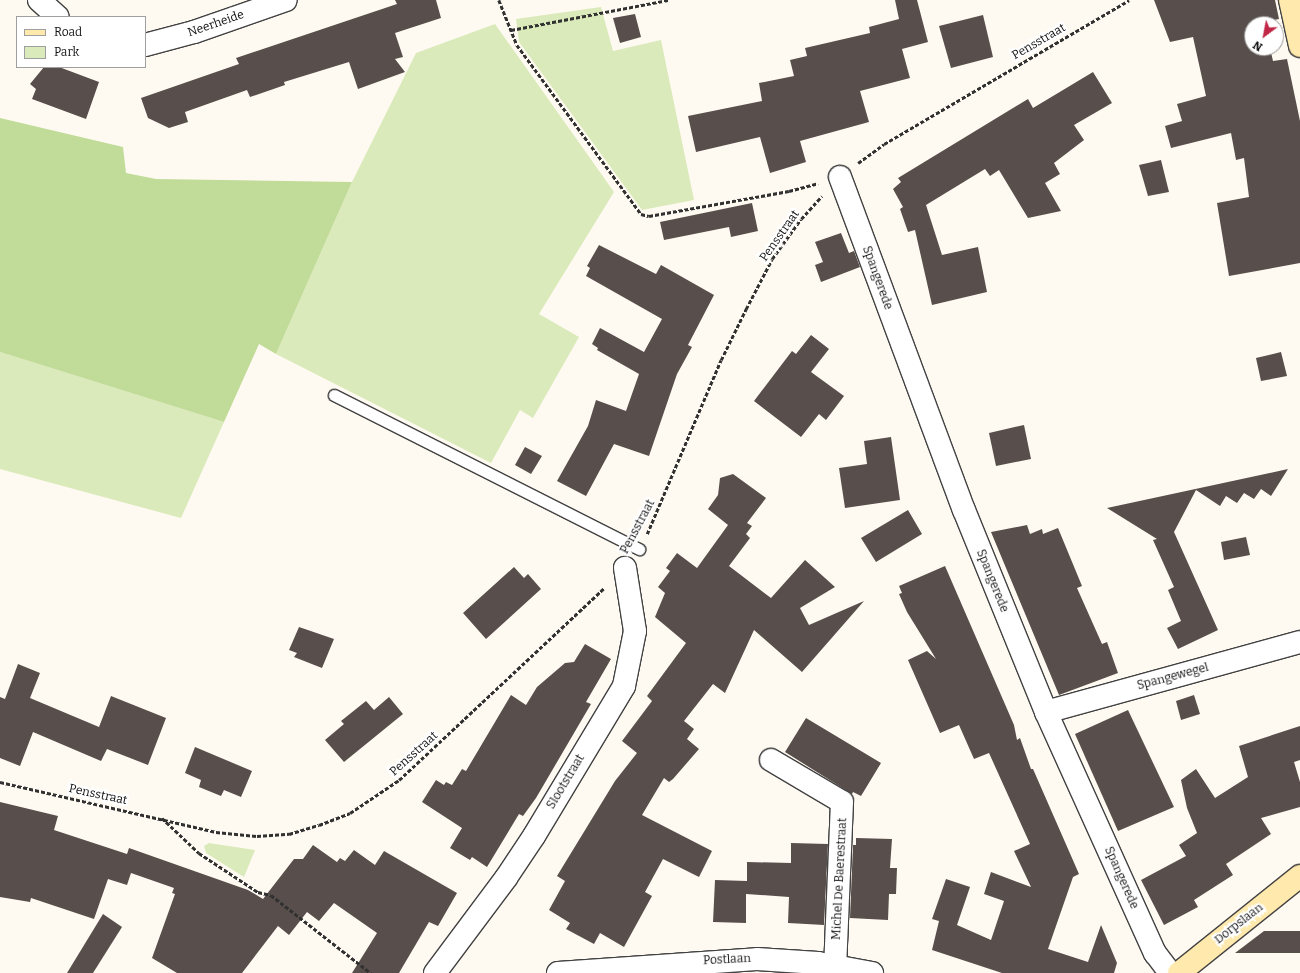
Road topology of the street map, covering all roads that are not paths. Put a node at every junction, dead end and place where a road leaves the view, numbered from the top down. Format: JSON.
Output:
{"nodes":[{"id":1,"x":39,"y":0,"type":"edge"},
{"id":2,"x":286,"y":0,"type":"edge"},
{"id":3,"x":1290,"y":0,"type":"edge"},
{"id":4,"x":57,"y":16,"type":"edge"},
{"id":5,"x":146,"y":45,"type":"edge"},
{"id":6,"x":1300,"y":46,"type":"edge"},
{"id":7,"x":840,"y":177,"type":"road end"},
{"id":8,"x":334,"y":395,"type":"dead end"},
{"id":9,"x":639,"y":549,"type":"road end"},
{"id":10,"x":625,"y":568,"type":"road end"},
{"id":11,"x":1300,"y":642,"type":"edge"},
{"id":12,"x":1046,"y":712,"type":"junction"},
{"id":13,"x":770,"y":760,"type":"dead end"},
{"id":14,"x":1300,"y":876,"type":"edge"},
{"id":15,"x":835,"y":966,"type":"junction"},
{"id":16,"x":444,"y":970,"type":"edge"},
{"id":17,"x":558,"y":973,"type":"edge"},
{"id":18,"x":872,"y":973,"type":"edge"},
{"id":19,"x":1170,"y":973,"type":"edge"},
{"id":20,"x":1179,"y":973,"type":"edge"}],
"edges":[{"from":1,"to":4,"type":"street"},
{"from":2,"to":5,"type":"street","name":"Neerheide"},
{"from":3,"to":6,"type":"street"},
{"from":7,"to":12,"type":"street","name":"Spangerede"},
{"from":8,"to":9,"type":"lane"},
{"from":10,"to":16,"type":"street","name":"Slootstraat"},
{"from":11,"to":12,"type":"street","name":"Spangewegel"},
{"from":12,"to":19,"type":"street","name":"Spangerede"},
{"from":13,"to":15,"type":"street","name":"Michel De Baerestraat"},
{"from":14,"to":20,"type":"street","name":"Dorpslaan"},
{"from":15,"to":17,"type":"street","name":"Postlaan"},
{"from":15,"to":18,"type":"street","name":"Postlaan"}]}
